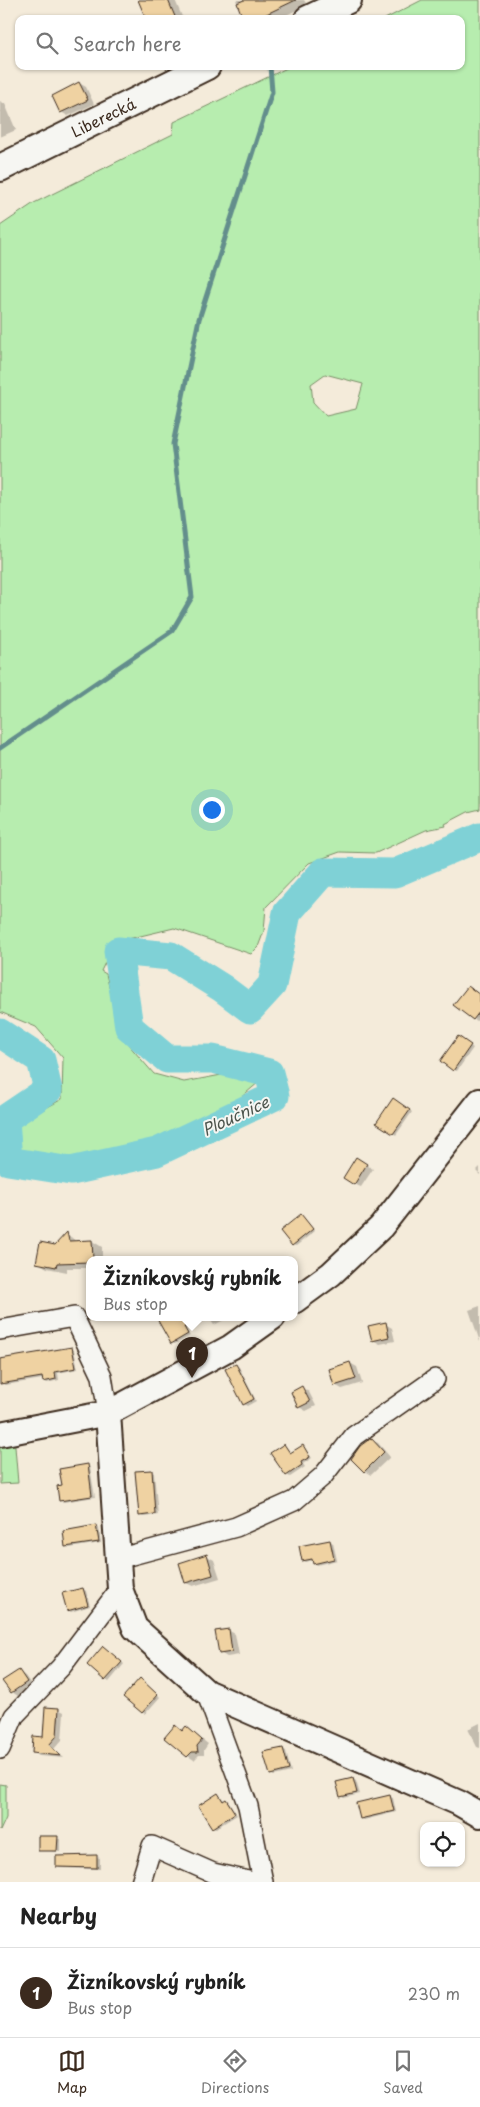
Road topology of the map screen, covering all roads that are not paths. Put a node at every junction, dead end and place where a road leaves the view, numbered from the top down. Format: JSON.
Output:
{"nodes":[{"id":1,"x":348,"y":0,"type":"edge"},
{"id":2,"x":316,"y":15,"type":"edge"},
{"id":3,"x":198,"y":70,"type":"edge"},
{"id":4,"x":0,"y":168,"type":"edge"},
{"id":5,"x":480,"y":1100,"type":"edge"},
{"id":6,"x":298,"y":1298,"type":"edge"},
{"id":7,"x":268,"y":1321,"type":"edge"},
{"id":8,"x":0,"y":1330,"type":"edge"},
{"id":9,"x":435,"y":1378,"type":"dead end"},
{"id":10,"x":108,"y":1413,"type":"junction"},
{"id":11,"x":0,"y":1434,"type":"edge"},
{"id":12,"x":117,"y":1559,"type":"junction"},
{"id":13,"x":120,"y":1589,"type":"junction"},
{"id":14,"x":206,"y":1692,"type":"junction"},
{"id":15,"x":0,"y":1749,"type":"edge"},
{"id":16,"x":480,"y":1815,"type":"edge"},
{"id":17,"x":141,"y":1882,"type":"edge"},
{"id":18,"x":253,"y":1882,"type":"edge"},
{"id":19,"x":263,"y":1882,"type":"edge"}],
"edges":[{"from":1,"to":2,"type":"main road"},
{"from":3,"to":4,"type":"main road","name":"Liberecká"},
{"from":5,"to":6,"type":"street"},
{"from":7,"to":10,"type":"street"},
{"from":8,"to":10,"type":"street"},
{"from":9,"to":12,"type":"street"},
{"from":10,"to":11,"type":"street"},
{"from":10,"to":12,"type":"street"},
{"from":12,"to":13,"type":"street"},
{"from":13,"to":14,"type":"street"},
{"from":13,"to":15,"type":"street"},
{"from":14,"to":16,"type":"street"},
{"from":14,"to":19,"type":"street"},
{"from":17,"to":18,"type":"street"}]}
